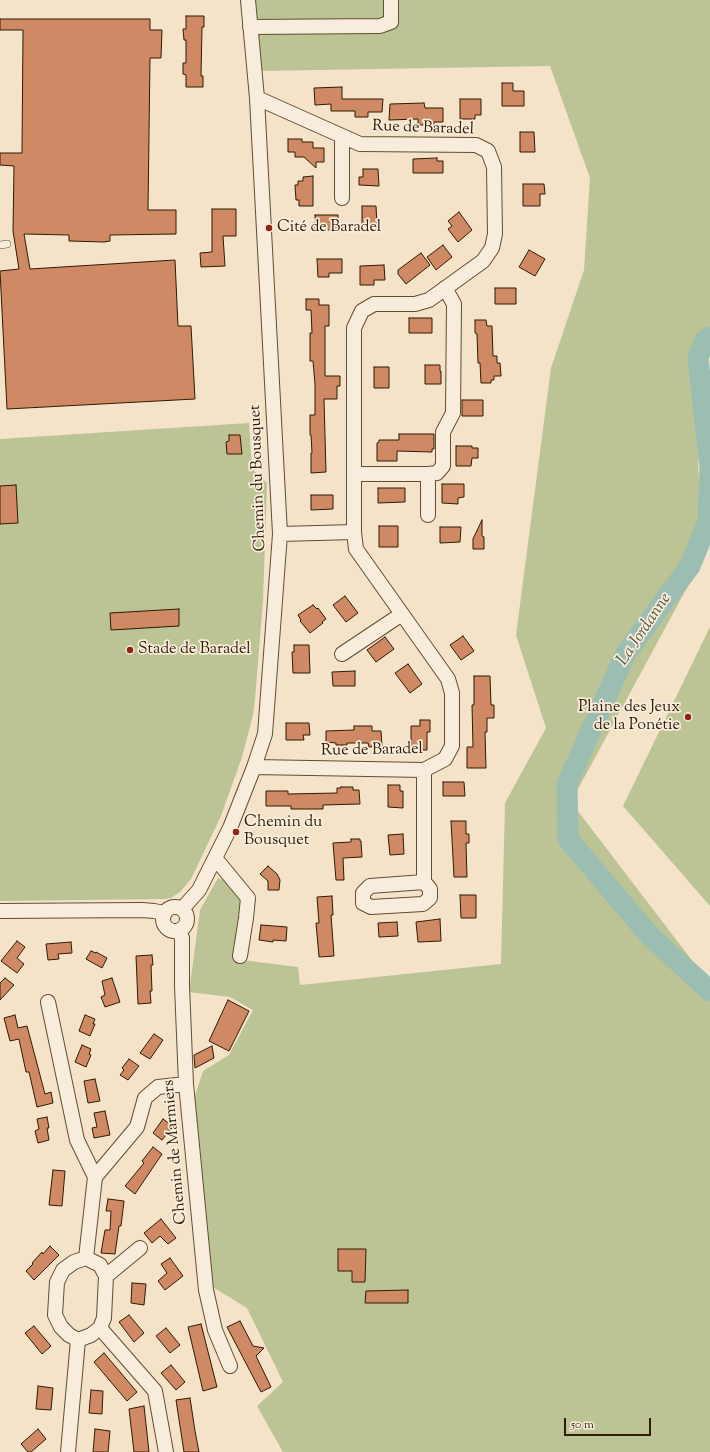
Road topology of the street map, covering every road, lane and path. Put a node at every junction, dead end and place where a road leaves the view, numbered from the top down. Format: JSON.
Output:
{"nodes":[{"id":1,"x":248,"y":0,"type":"edge"},
{"id":2,"x":391,"y":0,"type":"edge"},
{"id":3,"x":250,"y":27,"type":"junction"},
{"id":4,"x":257,"y":98,"type":"junction"},
{"id":5,"x":342,"y":136,"type":"junction"},
{"id":6,"x":342,"y":198,"type":"dead end"},
{"id":7,"x":445,"y":288,"type":"junction"},
{"id":8,"x":354,"y":474,"type":"junction"},
{"id":9,"x":428,"y":474,"type":"junction"},
{"id":10,"x":428,"y":515,"type":"dead end"},
{"id":11,"x":354,"y":532,"type":"junction"},
{"id":12,"x":280,"y":534,"type":"junction"},
{"id":13,"x":402,"y":614,"type":"junction"},
{"id":14,"x":342,"y":654,"type":"dead end"},
{"id":15,"x":254,"y":767,"type":"junction"},
{"id":16,"x":424,"y":770,"type":"junction"},
{"id":17,"x":215,"y":858,"type":"junction"},
{"id":18,"x":424,"y":882,"type":"dead end"},
{"id":19,"x":182,"y":910,"type":"junction"},
{"id":20,"x":0,"y":911,"type":"edge"},
{"id":21,"x":164,"y":913,"type":"junction"},
{"id":22,"x":180,"y":930,"type":"junction"},
{"id":23,"x":240,"y":956,"type":"dead end"},
{"id":24,"x":48,"y":1002,"type":"dead end"},
{"id":25,"x":186,"y":1084,"type":"junction"},
{"id":26,"x":95,"y":1177,"type":"junction"},
{"id":27,"x":140,"y":1248,"type":"dead end"},
{"id":28,"x":86,"y":1258,"type":"junction"},
{"id":29,"x":106,"y":1276,"type":"junction"},
{"id":30,"x":100,"y":1328,"type":"junction"},
{"id":31,"x":78,"y":1340,"type":"junction"},
{"id":32,"x":230,"y":1366,"type":"dead end"},
{"id":33,"x":68,"y":1452,"type":"edge"},
{"id":34,"x":166,"y":1452,"type":"edge"}],
"edges":[{"from":1,"to":3,"type":"street","name":"Chemin du Bousquet"},
{"from":2,"to":3,"type":"street"},
{"from":3,"to":4,"type":"street","name":"Chemin du Bousquet"},
{"from":4,"to":5,"type":"street","name":"Rue de Baradel"},
{"from":4,"to":12,"type":"street","name":"Chemin du Bousquet"},
{"from":5,"to":6,"type":"street"},
{"from":5,"to":7,"type":"street","name":"Rue de Baradel"},
{"from":7,"to":8,"type":"street","name":"Rue de Baradel"},
{"from":7,"to":9,"type":"street"},
{"from":8,"to":9,"type":"street"},
{"from":8,"to":11,"type":"street","name":"Rue de Baradel"},
{"from":9,"to":10,"type":"street"},
{"from":11,"to":12,"type":"street"},
{"from":11,"to":13,"type":"street","name":"Rue de Baradel"},
{"from":12,"to":15,"type":"street","name":"Chemin du Bousquet"},
{"from":13,"to":14,"type":"street"},
{"from":13,"to":16,"type":"street","name":"Rue de Baradel"},
{"from":15,"to":16,"type":"street","name":"Rue de Baradel"},
{"from":15,"to":17,"type":"street","name":"Chemin du Bousquet"},
{"from":16,"to":18,"type":"street"},
{"from":17,"to":19,"type":"street","name":"Chemin du Bousquet"},
{"from":17,"to":23,"type":"street"},
{"from":19,"to":21,"type":"street"},
{"from":19,"to":22,"type":"street"},
{"from":20,"to":21,"type":"street"},
{"from":21,"to":22,"type":"street"},
{"from":22,"to":25,"type":"street","name":"Chemin de Marmiers"},
{"from":24,"to":26,"type":"street"},
{"from":25,"to":26,"type":"street"},
{"from":25,"to":32,"type":"street","name":"Chemin de Marmiers"},
{"from":26,"to":28,"type":"street"},
{"from":27,"to":29,"type":"street"},
{"from":28,"to":29,"type":"street"},
{"from":28,"to":31,"type":"street"},
{"from":29,"to":30,"type":"street"},
{"from":30,"to":31,"type":"street"},
{"from":30,"to":34,"type":"street"},
{"from":31,"to":33,"type":"street"}]}
